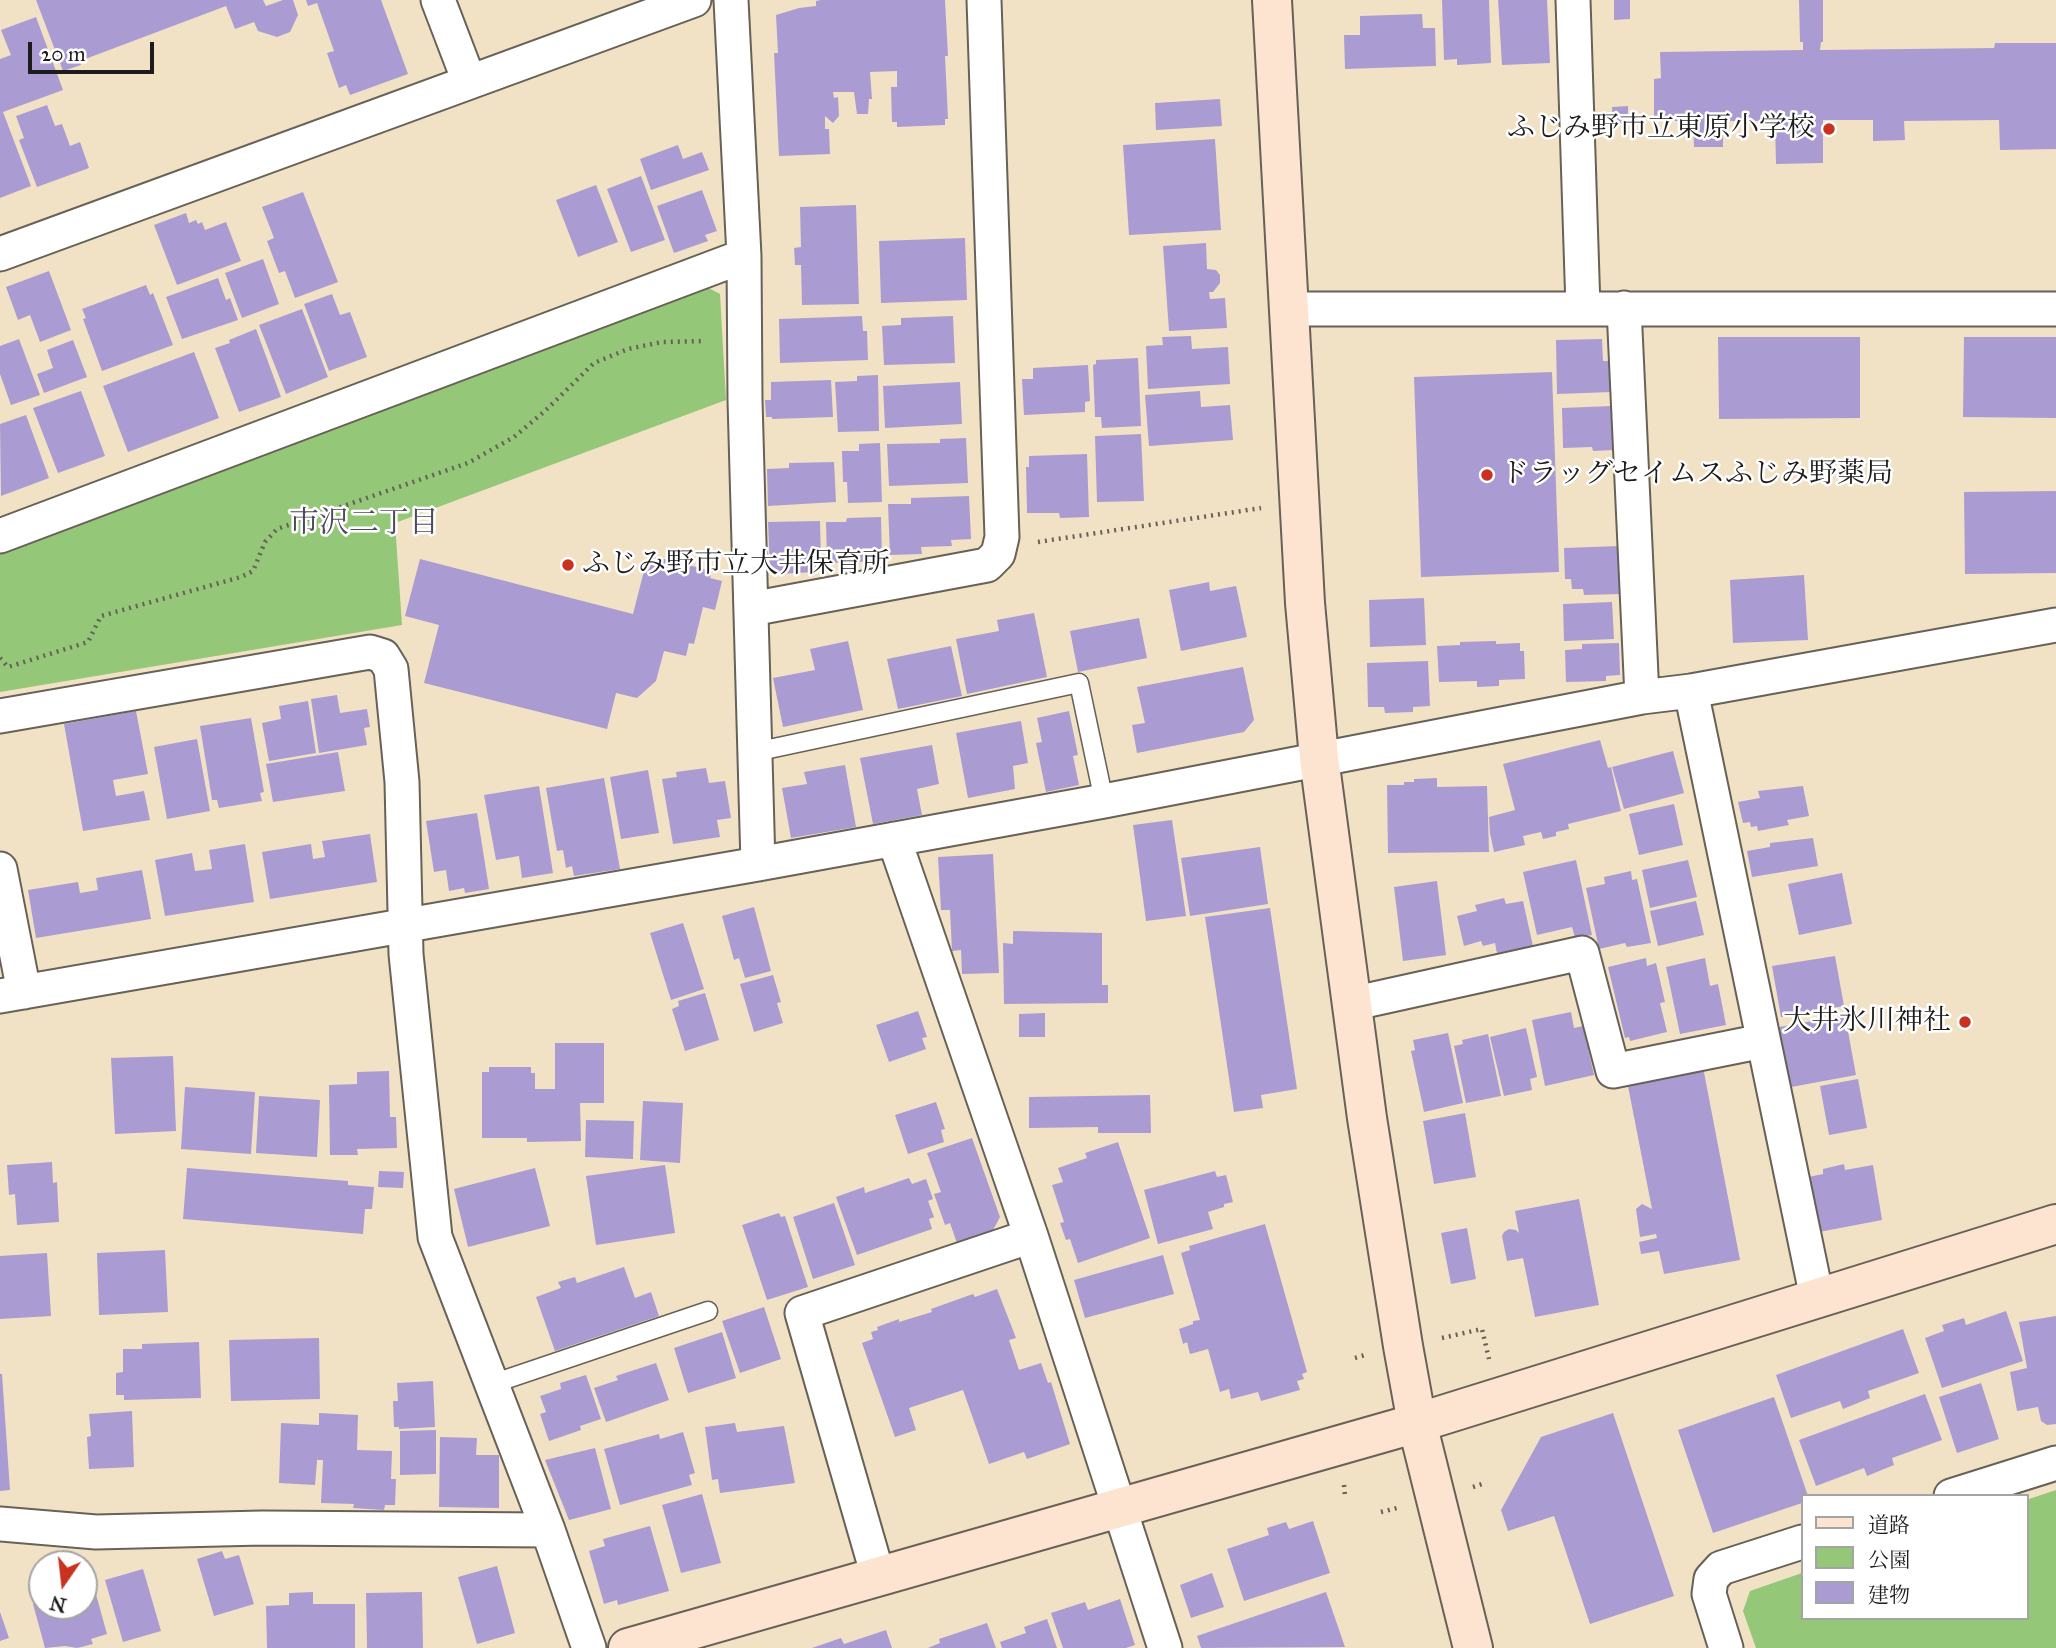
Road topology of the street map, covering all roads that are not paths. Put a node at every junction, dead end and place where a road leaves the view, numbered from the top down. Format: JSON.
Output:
{"nodes":[{"id":1,"x":438,"y":0,"type":"edge"},
{"id":2,"x":694,"y":0,"type":"edge"},
{"id":3,"x":731,"y":0,"type":"edge"},
{"id":4,"x":984,"y":0,"type":"edge"},
{"id":5,"x":1272,"y":0,"type":"edge"},
{"id":6,"x":1573,"y":0,"type":"edge"},
{"id":7,"x":469,"y":81,"type":"junction"},
{"id":8,"x":0,"y":254,"type":"edge"},
{"id":9,"x":744,"y":256,"type":"junction"},
{"id":10,"x":1583,"y":307,"type":"junction"},
{"id":11,"x":1624,"y":307,"type":"junction"},
{"id":12,"x":1288,"y":309,"type":"junction"},
{"id":13,"x":2056,"y":309,"type":"edge"},
{"id":14,"x":0,"y":536,"type":"edge"},
{"id":15,"x":751,"y":609,"type":"junction"},
{"id":16,"x":2056,"y":625,"type":"edge"},
{"id":17,"x":1691,"y":691,"type":"junction"},
{"id":18,"x":1642,"y":697,"type":"junction"},
{"id":19,"x":0,"y":716,"type":"edge"},
{"id":20,"x":755,"y":752,"type":"junction"},
{"id":21,"x":1319,"y":758,"type":"junction"},
{"id":22,"x":1104,"y":801,"type":"junction"},
{"id":23,"x":894,"y":839,"type":"junction"},
{"id":24,"x":758,"y":864,"type":"junction"},
{"id":25,"x":0,"y":869,"type":"edge"},
{"id":26,"x":406,"y":926,"type":"junction"},
{"id":27,"x":12,"y":994,"type":"edge"},
{"id":28,"x":1351,"y":1004,"type":"junction"},
{"id":29,"x":1763,"y":1041,"type":"junction"},
{"id":30,"x":2056,"y":1224,"type":"edge"},
{"id":31,"x":1031,"y":1236,"type":"junction"},
{"id":32,"x":1817,"y":1298,"type":"junction"},
{"id":33,"x":708,"y":1311,"type":"dead end"},
{"id":34,"x":492,"y":1384,"type":"junction"},
{"id":35,"x":1417,"y":1423,"type":"junction"},
{"id":36,"x":2056,"y":1462,"type":"edge"},
{"id":37,"x":1957,"y":1494,"type":"edge"},
{"id":38,"x":1120,"y":1507,"type":"junction"},
{"id":39,"x":0,"y":1524,"type":"edge"},
{"id":40,"x":548,"y":1530,"type":"junction"},
{"id":41,"x":1800,"y":1543,"type":"edge"},
{"id":42,"x":878,"y":1576,"type":"junction"},
{"id":43,"x":589,"y":1648,"type":"edge"},
{"id":44,"x":628,"y":1648,"type":"edge"},
{"id":45,"x":1165,"y":1648,"type":"edge"},
{"id":46,"x":1473,"y":1648,"type":"edge"},
{"id":47,"x":1726,"y":1648,"type":"edge"}],
"edges":[{"from":1,"to":7,"type":"street"},
{"from":2,"to":7,"type":"street"},
{"from":3,"to":9,"type":"street"},
{"from":4,"to":15,"type":"street"},
{"from":5,"to":12,"type":"street"},
{"from":6,"to":10,"type":"street"},
{"from":7,"to":8,"type":"street"},
{"from":9,"to":14,"type":"street"},
{"from":9,"to":15,"type":"street"},
{"from":10,"to":11,"type":"street"},
{"from":10,"to":12,"type":"street"},
{"from":11,"to":13,"type":"street"},
{"from":11,"to":18,"type":"street"},
{"from":12,"to":21,"type":"street"},
{"from":15,"to":20,"type":"street"},
{"from":16,"to":17,"type":"street"},
{"from":17,"to":18,"type":"street"},
{"from":17,"to":29,"type":"street"},
{"from":18,"to":21,"type":"street"},
{"from":19,"to":26,"type":"street"},
{"from":20,"to":22,"type":"lane"},
{"from":20,"to":24,"type":"street"},
{"from":21,"to":22,"type":"street"},
{"from":21,"to":28,"type":"street"},
{"from":22,"to":23,"type":"street"},
{"from":23,"to":24,"type":"street"},
{"from":23,"to":31,"type":"street"},
{"from":24,"to":26,"type":"street"},
{"from":25,"to":27,"type":"street"},
{"from":26,"to":27,"type":"street"},
{"from":26,"to":34,"type":"street"},
{"from":28,"to":29,"type":"street"},
{"from":28,"to":35,"type":"street"},
{"from":29,"to":32,"type":"street"},
{"from":30,"to":32,"type":"street"},
{"from":31,"to":38,"type":"street"},
{"from":31,"to":42,"type":"street"},
{"from":32,"to":35,"type":"street"},
{"from":33,"to":34,"type":"lane"},
{"from":34,"to":40,"type":"street"},
{"from":35,"to":38,"type":"street"},
{"from":35,"to":46,"type":"street"},
{"from":36,"to":37,"type":"street"},
{"from":38,"to":42,"type":"street"},
{"from":38,"to":45,"type":"street"},
{"from":39,"to":40,"type":"street"},
{"from":40,"to":43,"type":"street"},
{"from":41,"to":47,"type":"street"},
{"from":42,"to":44,"type":"street"}]}
